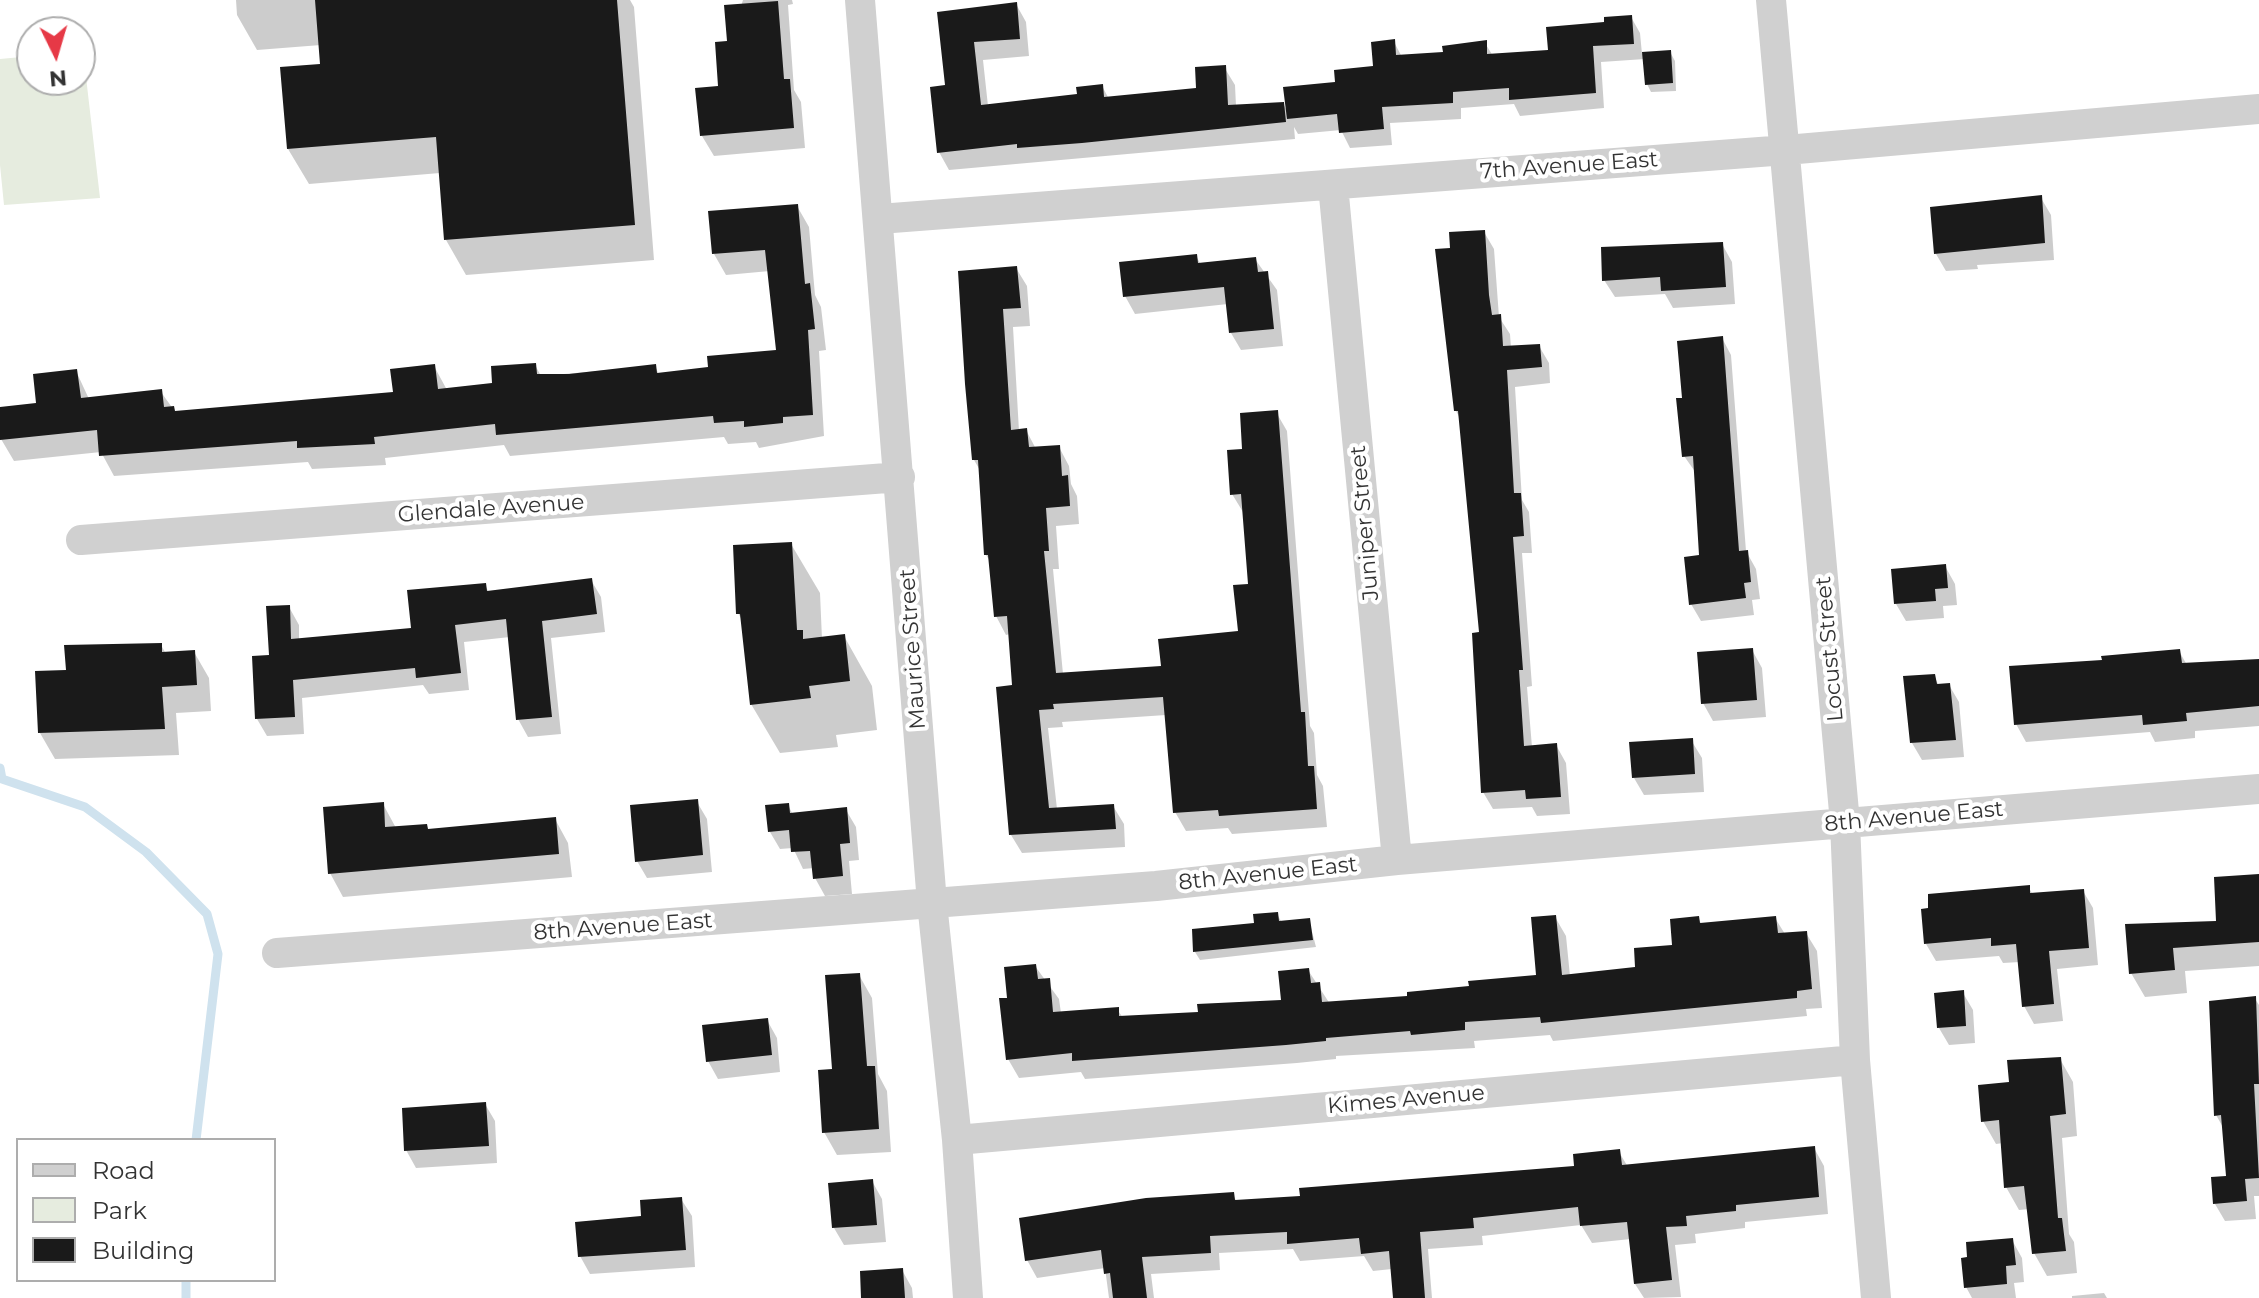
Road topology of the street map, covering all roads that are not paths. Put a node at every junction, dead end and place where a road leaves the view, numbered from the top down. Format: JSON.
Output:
{"nodes":[{"id":1,"x":860,"y":0,"type":"edge"},
{"id":2,"x":1771,"y":0,"type":"edge"},
{"id":3,"x":2259,"y":109,"type":"edge"},
{"id":4,"x":1786,"y":150,"type":"junction"},
{"id":5,"x":1333,"y":185,"type":"junction"},
{"id":6,"x":879,"y":219,"type":"junction"},
{"id":7,"x":900,"y":477,"type":"junction"},
{"id":8,"x":81,"y":540,"type":"dead end"},
{"id":9,"x":2259,"y":789,"type":"edge"},
{"id":10,"x":1845,"y":823,"type":"junction"},
{"id":11,"x":1397,"y":860,"type":"junction"},
{"id":12,"x":932,"y":903,"type":"junction"},
{"id":13,"x":277,"y":953,"type":"dead end"},
{"id":14,"x":1855,"y":1060,"type":"junction"},
{"id":15,"x":957,"y":1140,"type":"junction"},
{"id":16,"x":968,"y":1298,"type":"edge"},
{"id":17,"x":1876,"y":1298,"type":"edge"}],
"edges":[{"from":1,"to":6,"type":"street","name":"Maurice Street"},
{"from":2,"to":4,"type":"street","name":"Locust Street"},
{"from":3,"to":4,"type":"street","name":"7th Avenue East"},
{"from":4,"to":5,"type":"street","name":"7th Avenue East"},
{"from":4,"to":10,"type":"street","name":"Locust Street"},
{"from":5,"to":6,"type":"street","name":"7th Avenue East"},
{"from":5,"to":11,"type":"street","name":"Juniper Street"},
{"from":6,"to":7,"type":"street","name":"Maurice Street"},
{"from":7,"to":8,"type":"street","name":"Glendale Avenue"},
{"from":7,"to":12,"type":"street","name":"Maurice Street"},
{"from":9,"to":10,"type":"street","name":"8th Avenue East"},
{"from":10,"to":11,"type":"street","name":"8th Avenue East"},
{"from":10,"to":14,"type":"street","name":"Locust Street"},
{"from":11,"to":12,"type":"street","name":"8th Avenue East"},
{"from":12,"to":13,"type":"street","name":"8th Avenue East"},
{"from":12,"to":15,"type":"street","name":"Maurice Street"},
{"from":14,"to":15,"type":"street","name":"Kimes Avenue"},
{"from":14,"to":17,"type":"street","name":"Locust Street"},
{"from":15,"to":16,"type":"street","name":"Maurice Street"}]}
